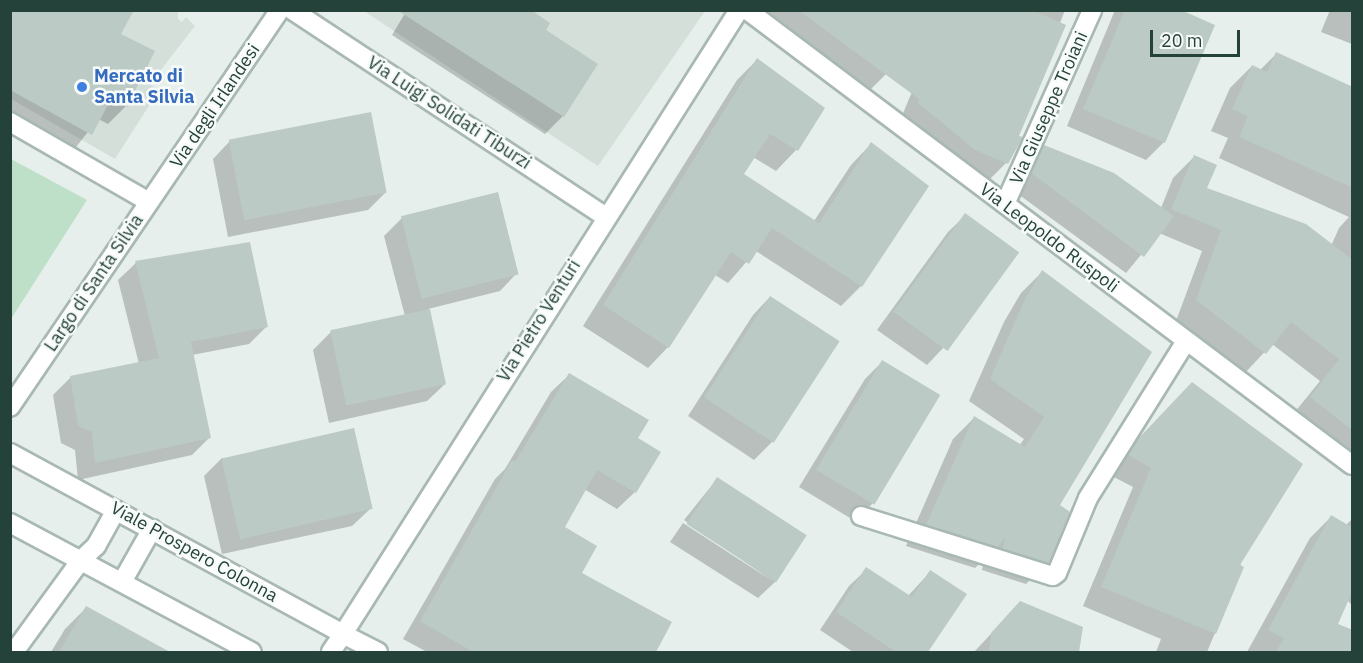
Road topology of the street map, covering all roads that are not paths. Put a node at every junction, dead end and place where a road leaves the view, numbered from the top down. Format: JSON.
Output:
{"nodes":[{"id":1,"x":280,"y":10,"type":"edge"},
{"id":2,"x":292,"y":10,"type":"edge"},
{"id":3,"x":739,"y":10,"type":"edge"},
{"id":4,"x":747,"y":10,"type":"edge"},
{"id":5,"x":1092,"y":10,"type":"edge"},
{"id":6,"x":10,"y":122,"type":"edge"},
{"id":7,"x":149,"y":201,"type":"junction"},
{"id":8,"x":1005,"y":204,"type":"junction"},
{"id":9,"x":605,"y":216,"type":"junction"},
{"id":10,"x":1186,"y":341,"type":"junction"},
{"id":11,"x":10,"y":407,"type":"edge"},
{"id":12,"x":10,"y":453,"type":"edge"},
{"id":13,"x":1353,"y":465,"type":"edge"},
{"id":14,"x":116,"y":510,"type":"junction"},
{"id":15,"x":861,"y":516,"type":"dead end"},
{"id":16,"x":10,"y":523,"type":"edge"},
{"id":17,"x":152,"y":529,"type":"junction"},
{"id":18,"x":81,"y":560,"type":"junction"},
{"id":19,"x":122,"y":582,"type":"junction"},
{"id":20,"x":343,"y":634,"type":"junction"},
{"id":21,"x":14,"y":652,"type":"edge"},
{"id":22,"x":252,"y":652,"type":"edge"},
{"id":23,"x":331,"y":652,"type":"edge"},
{"id":24,"x":378,"y":652,"type":"edge"}],
"edges":[{"from":1,"to":7,"type":"street","name":"Via degli Irlandesi"},
{"from":2,"to":9,"type":"street","name":"Via Luigi Solidati Tiburzi"},
{"from":3,"to":9,"type":"street","name":"Via Pietro Venturi"},
{"from":4,"to":8,"type":"street","name":"Via Leopoldo Ruspoli"},
{"from":5,"to":8,"type":"street","name":"Via Giuseppe Troiani"},
{"from":6,"to":7,"type":"street","name":"Largo di Santa Silvia"},
{"from":7,"to":11,"type":"street","name":"Largo di Santa Silvia"},
{"from":8,"to":10,"type":"street","name":"Via Leopoldo Ruspoli"},
{"from":9,"to":20,"type":"street","name":"Via Pietro Venturi"},
{"from":10,"to":13,"type":"street","name":"Via Leopoldo Ruspoli"},
{"from":10,"to":15,"type":"street"},
{"from":12,"to":14,"type":"street","name":"Viale Prospero Colonna"},
{"from":14,"to":17,"type":"street","name":"Viale Prospero Colonna"},
{"from":14,"to":18,"type":"street"},
{"from":16,"to":18,"type":"street"},
{"from":17,"to":19,"type":"street"},
{"from":17,"to":20,"type":"street","name":"Viale Prospero Colonna"},
{"from":18,"to":19,"type":"street"},
{"from":18,"to":21,"type":"street"},
{"from":19,"to":22,"type":"street"},
{"from":20,"to":23,"type":"street","name":"Via Pietro Venturi"},
{"from":20,"to":24,"type":"street","name":"Viale Prospero Colonna"}]}
